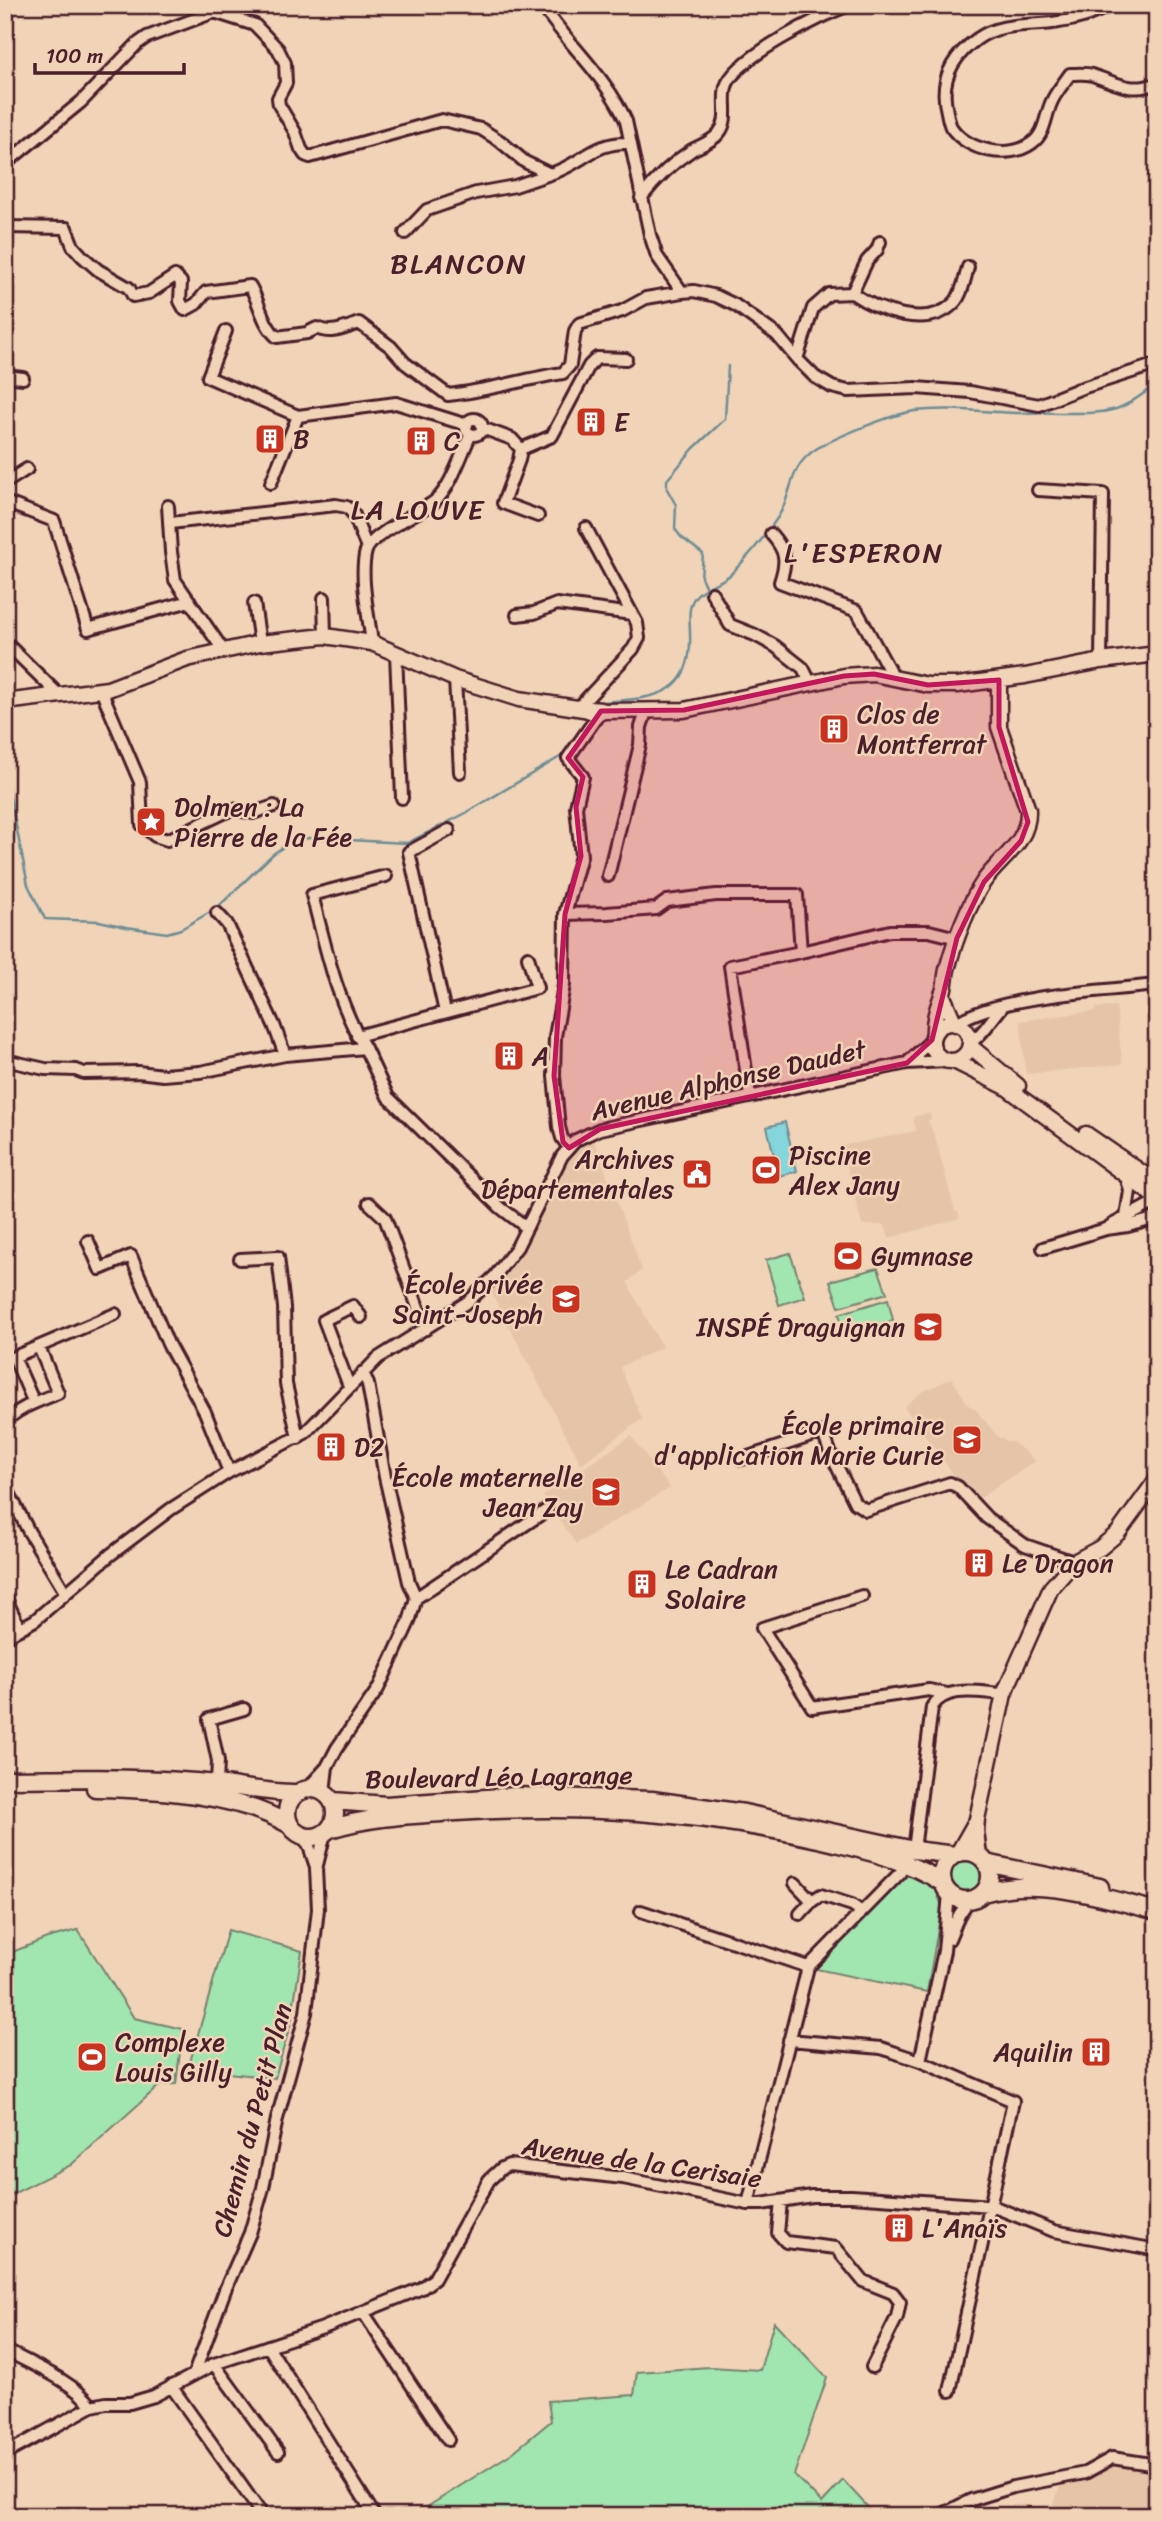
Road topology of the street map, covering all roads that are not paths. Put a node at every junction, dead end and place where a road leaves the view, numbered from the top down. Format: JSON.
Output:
{"nodes":[{"id":1,"x":247,"y":5,"type":"edge"},
{"id":2,"x":542,"y":5,"type":"edge"},
{"id":3,"x":850,"y":5,"type":"edge"},
{"id":4,"x":1110,"y":5,"type":"edge"},
{"id":5,"x":209,"y":9,"type":"edge"},
{"id":6,"x":1157,"y":83,"type":"edge"},
{"id":7,"x":629,"y":143,"type":"junction"},
{"id":8,"x":5,"y":164,"type":"edge"},
{"id":9,"x":550,"y":174,"type":"junction"},
{"id":10,"x":641,"y":198,"type":"junction"},
{"id":11,"x":5,"y":227,"type":"edge"},
{"id":12,"x":404,"y":233,"type":"dead end"},
{"id":13,"x":880,"y":242,"type":"dead end"},
{"id":14,"x":968,"y":267,"type":"dead end"},
{"id":15,"x":682,"y":292,"type":"junction"},
{"id":16,"x":852,"y":293,"type":"junction"},
{"id":17,"x":226,"y":331,"type":"dead end"},
{"id":18,"x":626,"y":359,"type":"dead end"},
{"id":19,"x":797,"y":359,"type":"junction"},
{"id":20,"x":1157,"y":364,"type":"edge"},
{"id":21,"x":5,"y":376,"type":"edge"},
{"id":22,"x":23,"y":378,"type":"dead end"},
{"id":23,"x":298,"y":416,"type":"junction"},
{"id":24,"x":469,"y":429,"type":"junction"},
{"id":25,"x":521,"y":449,"type":"junction"},
{"id":26,"x":27,"y":469,"type":"dead end"},
{"id":27,"x":5,"y":483,"type":"edge"},
{"id":28,"x":271,"y":483,"type":"dead end"},
{"id":29,"x":1038,"y":490,"type":"dead end"},
{"id":30,"x":5,"y":502,"type":"edge"},
{"id":31,"x":169,"y":506,"type":"dead end"},
{"id":32,"x":538,"y":516,"type":"dead end"},
{"id":33,"x":170,"y":523,"type":"junction"},
{"id":34,"x":586,"y":528,"type":"dead end"},
{"id":35,"x":771,"y":534,"type":"dead end"},
{"id":36,"x":367,"y":548,"type":"junction"},
{"id":37,"x":712,"y":593,"type":"dead end"},
{"id":38,"x":324,"y":598,"type":"dead end"},
{"id":39,"x":190,"y":601,"type":"junction"},
{"id":40,"x":254,"y":603,"type":"dead end"},
{"id":41,"x":632,"y":614,"type":"junction"},
{"id":42,"x":517,"y":615,"type":"dead end"},
{"id":43,"x":325,"y":636,"type":"junction"},
{"id":44,"x":5,"y":642,"type":"edge"},
{"id":45,"x":260,"y":643,"type":"junction"},
{"id":46,"x":372,"y":643,"type":"junction"},
{"id":47,"x":223,"y":650,"type":"junction"},
{"id":48,"x":396,"y":653,"type":"junction"},
{"id":49,"x":1157,"y":654,"type":"edge"},
{"id":50,"x":1101,"y":661,"type":"junction"},
{"id":51,"x":893,"y":677,"type":"junction"},
{"id":52,"x":455,"y":679,"type":"junction"},
{"id":53,"x":999,"y":680,"type":"junction"},
{"id":54,"x":810,"y":682,"type":"junction"},
{"id":55,"x":101,"y":690,"type":"junction"},
{"id":56,"x":60,"y":696,"type":"junction"},
{"id":57,"x":5,"y":702,"type":"edge"},
{"id":58,"x":592,"y":710,"type":"junction"},
{"id":59,"x":646,"y":712,"type":"junction"},
{"id":60,"x":460,"y":772,"type":"dead end"},
{"id":61,"x":402,"y":798,"type":"dead end"},
{"id":62,"x":274,"y":806,"type":"dead end"},
{"id":63,"x":449,"y":830,"type":"dead end"},
{"id":64,"x":386,"y":876,"type":"dead end"},
{"id":65,"x":607,"y":876,"type":"dead end"},
{"id":66,"x":217,"y":912,"type":"dead end"},
{"id":67,"x":565,"y":914,"type":"junction"},
{"id":68,"x":957,"y":938,"type":"junction"},
{"id":69,"x":801,"y":953,"type":"junction"},
{"id":70,"x":528,"y":957,"type":"dead end"},
{"id":71,"x":1157,"y":985,"type":"edge"},
{"id":72,"x":942,"y":994,"type":"junction"},
{"id":73,"x":1005,"y":1004,"type":"junction"},
{"id":74,"x":446,"y":1012,"type":"junction"},
{"id":75,"x":955,"y":1024,"type":"junction"},
{"id":76,"x":357,"y":1035,"type":"junction"},
{"id":77,"x":933,"y":1037,"type":"junction"},
{"id":78,"x":973,"y":1041,"type":"junction"},
{"id":79,"x":365,"y":1048,"type":"junction"},
{"id":80,"x":285,"y":1055,"type":"junction"},
{"id":81,"x":5,"y":1059,"type":"edge"},
{"id":82,"x":951,"y":1061,"type":"junction"},
{"id":83,"x":907,"y":1063,"type":"junction"},
{"id":84,"x":750,"y":1096,"type":"junction"},
{"id":85,"x":569,"y":1148,"type":"junction"},
{"id":86,"x":1126,"y":1174,"type":"junction"},
{"id":87,"x":1157,"y":1183,"type":"edge"},
{"id":88,"x":1157,"y":1199,"type":"edge"},
{"id":89,"x":369,"y":1203,"type":"dead end"},
{"id":90,"x":1126,"y":1217,"type":"junction"},
{"id":91,"x":1157,"y":1218,"type":"edge"},
{"id":92,"x":526,"y":1227,"type":"junction"},
{"id":93,"x":1106,"y":1229,"type":"junction"},
{"id":94,"x":88,"y":1241,"type":"dead end"},
{"id":95,"x":1043,"y":1248,"type":"dead end"},
{"id":96,"x":240,"y":1259,"type":"dead end"},
{"id":97,"x":115,"y":1314,"type":"dead end"},
{"id":98,"x":361,"y":1317,"type":"dead end"},
{"id":99,"x":426,"y":1329,"type":"junction"},
{"id":100,"x":39,"y":1347,"type":"junction"},
{"id":101,"x":363,"y":1372,"type":"junction"},
{"id":102,"x":349,"y":1386,"type":"junction"},
{"id":103,"x":34,"y":1403,"type":"junction"},
{"id":104,"x":5,"y":1422,"type":"edge"},
{"id":105,"x":298,"y":1438,"type":"junction"},
{"id":106,"x":742,"y":1459,"type":"dead end"},
{"id":107,"x":229,"y":1472,"type":"junction"},
{"id":108,"x":1157,"y":1479,"type":"edge"},
{"id":109,"x":5,"y":1485,"type":"edge"},
{"id":110,"x":547,"y":1510,"type":"dead end"},
{"id":111,"x":1074,"y":1562,"type":"junction"},
{"id":112,"x":65,"y":1592,"type":"junction"},
{"id":113,"x":862,"y":1596,"type":"dead end"},
{"id":114,"x":5,"y":1597,"type":"edge"},
{"id":115,"x":416,"y":1598,"type":"junction"},
{"id":116,"x":20,"y":1629,"type":"junction"},
{"id":117,"x":5,"y":1637,"type":"edge"},
{"id":118,"x":947,"y":1694,"type":"junction"},
{"id":119,"x":1004,"y":1694,"type":"junction"},
{"id":120,"x":244,"y":1709,"type":"dead end"},
{"id":121,"x":327,"y":1767,"type":"junction"},
{"id":122,"x":5,"y":1779,"type":"edge"},
{"id":123,"x":217,"y":1783,"type":"junction"},
{"id":124,"x":5,"y":1787,"type":"edge"},
{"id":125,"x":302,"y":1791,"type":"junction"},
{"id":126,"x":329,"y":1797,"type":"junction"},
{"id":127,"x":977,"y":1819,"type":"junction"},
{"id":128,"x":296,"y":1830,"type":"junction"},
{"id":129,"x":328,"y":1831,"type":"junction"},
{"id":130,"x":914,"y":1850,"type":"junction"},
{"id":131,"x":957,"y":1854,"type":"junction"},
{"id":132,"x":983,"y":1859,"type":"junction"},
{"id":133,"x":317,"y":1869,"type":"junction"},
{"id":134,"x":900,"y":1873,"type":"dead end"},
{"id":135,"x":795,"y":1883,"type":"dead end"},
{"id":136,"x":946,"y":1888,"type":"junction"},
{"id":137,"x":976,"y":1897,"type":"junction"},
{"id":138,"x":1157,"y":1900,"type":"edge"},
{"id":139,"x":812,"y":1902,"type":"junction"},
{"id":140,"x":641,"y":1911,"type":"dead end"},
{"id":141,"x":1157,"y":1911,"type":"edge"},
{"id":142,"x":862,"y":1912,"type":"junction"},
{"id":143,"x":800,"y":1914,"type":"dead end"},
{"id":144,"x":944,"y":1951,"type":"junction"},
{"id":145,"x":808,"y":1967,"type":"junction"},
{"id":146,"x":789,"y":2040,"type":"junction"},
{"id":147,"x":920,"y":2062,"type":"junction"},
{"id":148,"x":781,"y":2201,"type":"junction"},
{"id":149,"x":748,"y":2204,"type":"junction"},
{"id":150,"x":992,"y":2206,"type":"junction"},
{"id":151,"x":1157,"y":2250,"type":"edge"},
{"id":152,"x":363,"y":2312,"type":"junction"},
{"id":153,"x":268,"y":2346,"type":"junction"},
{"id":154,"x":5,"y":2350,"type":"edge"},
{"id":155,"x":214,"y":2364,"type":"junction"},
{"id":156,"x":872,"y":2367,"type":"dead end"},
{"id":157,"x":194,"y":2374,"type":"junction"},
{"id":158,"x":171,"y":2386,"type":"junction"},
{"id":159,"x":950,"y":2391,"type":"dead end"},
{"id":160,"x":92,"y":2406,"type":"junction"},
{"id":161,"x":448,"y":2440,"type":"dead end"},
{"id":162,"x":278,"y":2452,"type":"dead end"},
{"id":163,"x":5,"y":2454,"type":"edge"},
{"id":164,"x":1157,"y":2465,"type":"edge"},
{"id":165,"x":263,"y":2516,"type":"edge"},
{"id":166,"x":375,"y":2516,"type":"edge"},
{"id":167,"x":939,"y":2516,"type":"edge"}],
"edges":[{"from":1,"to":5,"type":"street"},
{"from":2,"to":7,"type":"street"},
{"from":3,"to":10,"type":"street"},
{"from":4,"to":6,"type":"street"},
{"from":5,"to":8,"type":"street"},
{"from":5,"to":9,"type":"street"},
{"from":7,"to":9,"type":"street"},
{"from":7,"to":10,"type":"street"},
{"from":9,"to":12,"type":"street"},
{"from":10,"to":15,"type":"street"},
{"from":11,"to":15,"type":"street"},
{"from":13,"to":16,"type":"street"},
{"from":14,"to":16,"type":"street"},
{"from":15,"to":19,"type":"street"},
{"from":16,"to":19,"type":"street"},
{"from":17,"to":23,"type":"street"},
{"from":18,"to":25,"type":"street"},
{"from":19,"to":20,"type":"street"},
{"from":21,"to":22,"type":"street"},
{"from":23,"to":24,"type":"street"},
{"from":23,"to":28,"type":"street"},
{"from":24,"to":25,"type":"street"},
{"from":24,"to":36,"type":"street"},
{"from":25,"to":32,"type":"street"},
{"from":26,"to":27,"type":"street"},
{"from":29,"to":50,"type":"street"},
{"from":30,"to":39,"type":"street"},
{"from":31,"to":33,"type":"street"},
{"from":33,"to":36,"type":"street"},
{"from":33,"to":39,"type":"street"},
{"from":34,"to":41,"type":"street"},
{"from":35,"to":51,"type":"street"},
{"from":36,"to":46,"type":"street"},
{"from":37,"to":54,"type":"street"},
{"from":38,"to":43,"type":"street"},
{"from":39,"to":47,"type":"street"},
{"from":40,"to":45,"type":"street"},
{"from":41,"to":42,"type":"street"},
{"from":41,"to":58,"type":"street"},
{"from":43,"to":45,"type":"street"},
{"from":43,"to":46,"type":"street"},
{"from":44,"to":56,"type":"street"},
{"from":45,"to":47,"type":"street"},
{"from":46,"to":48,"type":"street"},
{"from":47,"to":55,"type":"street"},
{"from":48,"to":52,"type":"street"},
{"from":48,"to":61,"type":"street"},
{"from":49,"to":50,"type":"street"},
{"from":50,"to":53,"type":"street"},
{"from":51,"to":53,"type":"street"},
{"from":51,"to":54,"type":"street"},
{"from":52,"to":58,"type":"street"},
{"from":52,"to":60,"type":"street"},
{"from":53,"to":68,"type":"street"},
{"from":54,"to":59,"type":"street"},
{"from":55,"to":56,"type":"street"},
{"from":55,"to":62,"type":"street"},
{"from":56,"to":57,"type":"street"},
{"from":58,"to":59,"type":"street"},
{"from":58,"to":67,"type":"street"},
{"from":59,"to":65,"type":"street"},
{"from":63,"to":74,"type":"street"},
{"from":64,"to":76,"type":"street"},
{"from":66,"to":80,"type":"street"},
{"from":67,"to":69,"type":"street"},
{"from":67,"to":85,"type":"street"},
{"from":68,"to":69,"type":"street"},
{"from":68,"to":72,"type":"street"},
{"from":69,"to":84,"type":"street"},
{"from":70,"to":74,"type":"street"},
{"from":71,"to":73,"type":"street"},
{"from":72,"to":75,"type":"street"},
{"from":72,"to":77,"type":"street"},
{"from":73,"to":75,"type":"street"},
{"from":73,"to":78,"type":"street"},
{"from":74,"to":76,"type":"street"},
{"from":75,"to":77,"type":"street"},
{"from":75,"to":78,"type":"street"},
{"from":76,"to":79,"type":"street"},
{"from":77,"to":82,"type":"street"},
{"from":77,"to":83,"type":"street","name":"Avenue Alphonse Daudet"},
{"from":78,"to":82,"type":"street"},
{"from":78,"to":87,"type":"street"},
{"from":79,"to":80,"type":"street"},
{"from":79,"to":92,"type":"street"},
{"from":80,"to":81,"type":"street"},
{"from":82,"to":83,"type":"street","name":"Avenue Alphonse Daudet"},
{"from":82,"to":86,"type":"street"},
{"from":83,"to":84,"type":"street","name":"Avenue Alphonse Daudet"},
{"from":84,"to":85,"type":"street","name":"Avenue Alphonse Daudet"},
{"from":85,"to":92,"type":"street","name":"Avenue Alphonse Daudet"},
{"from":86,"to":88,"type":"street"},
{"from":86,"to":90,"type":"street"},
{"from":88,"to":90,"type":"street"},
{"from":89,"to":99,"type":"street"},
{"from":90,"to":93,"type":"street"},
{"from":91,"to":93,"type":"street"},
{"from":92,"to":99,"type":"street","name":"Avenue Alphonse Daudet"},
{"from":93,"to":95,"type":"street"},
{"from":94,"to":107,"type":"street"},
{"from":96,"to":105,"type":"street"},
{"from":97,"to":100,"type":"street"},
{"from":98,"to":102,"type":"street"},
{"from":99,"to":101,"type":"street","name":"Avenue Alphonse Daudet"},
{"from":100,"to":103,"type":"street"},
{"from":100,"to":103,"type":"street"},
{"from":101,"to":102,"type":"street","name":"Avenue Alphonse Daudet"},
{"from":101,"to":115,"type":"street"},
{"from":102,"to":105,"type":"street","name":"Avenue Alphonse Daudet"},
{"from":103,"to":104,"type":"street"},
{"from":105,"to":107,"type":"street","name":"Avenue Alphonse Daudet"},
{"from":106,"to":111,"type":"street"},
{"from":107,"to":112,"type":"street","name":"Avenue Alphonse Daudet"},
{"from":108,"to":111,"type":"street"},
{"from":109,"to":112,"type":"street"},
{"from":110,"to":115,"type":"street"},
{"from":111,"to":119,"type":"street"},
{"from":112,"to":116,"type":"street","name":"Avenue Alphonse Daudet"},
{"from":113,"to":118,"type":"street"},
{"from":114,"to":116,"type":"street"},
{"from":115,"to":121,"type":"street"},
{"from":116,"to":117,"type":"street","name":"Avenue Alphonse Daudet"},
{"from":118,"to":119,"type":"street"},
{"from":118,"to":130,"type":"street"},
{"from":119,"to":127,"type":"street"},
{"from":120,"to":123,"type":"street"},
{"from":121,"to":125,"type":"street"},
{"from":121,"to":126,"type":"street"},
{"from":122,"to":123,"type":"main road"},
{"from":123,"to":125,"type":"main road"},
{"from":124,"to":128,"type":"main road"},
{"from":125,"to":126,"type":"main road"},
{"from":125,"to":128,"type":"main road"},
{"from":126,"to":129,"type":"main road"},
{"from":126,"to":130,"type":"main road","name":"Boulevard Léo Lagrange"},
{"from":127,"to":131,"type":"street"},
{"from":127,"to":132,"type":"street"},
{"from":128,"to":129,"type":"main road"},
{"from":128,"to":133,"type":"street","name":"Chemin du Petit Plan"},
{"from":129,"to":133,"type":"street","name":"Chemin du Petit Plan"},
{"from":129,"to":136,"type":"main road","name":"Boulevard Léo Lagrange"},
{"from":130,"to":131,"type":"main road","name":"Boulevard Léo Lagrange"},
{"from":131,"to":132,"type":"main road"},
{"from":131,"to":136,"type":"main road"},
{"from":132,"to":137,"type":"main road"},
{"from":132,"to":138,"type":"main road"},
{"from":133,"to":157,"type":"street","name":"Chemin du Petit Plan"},
{"from":134,"to":142,"type":"street"},
{"from":135,"to":139,"type":"street"},
{"from":136,"to":137,"type":"main road"},
{"from":136,"to":144,"type":"street"},
{"from":137,"to":141,"type":"main road"},
{"from":137,"to":144,"type":"street"},
{"from":139,"to":142,"type":"street"},
{"from":139,"to":143,"type":"street"},
{"from":140,"to":145,"type":"street"},
{"from":142,"to":145,"type":"street"},
{"from":144,"to":147,"type":"street"},
{"from":145,"to":146,"type":"street"},
{"from":146,"to":147,"type":"street"},
{"from":146,"to":149,"type":"street"},
{"from":147,"to":150,"type":"street"},
{"from":148,"to":149,"type":"street","name":"Avenue de la Cerisaie"},
{"from":148,"to":150,"type":"street","name":"Avenue de la Cerisaie"},
{"from":148,"to":156,"type":"street"},
{"from":149,"to":152,"type":"street","name":"Avenue de la Cerisaie"},
{"from":150,"to":151,"type":"street","name":"Avenue de la Cerisaie"},
{"from":150,"to":159,"type":"street"},
{"from":152,"to":153,"type":"street","name":"Avenue de la Cerisaie"},
{"from":152,"to":161,"type":"street"},
{"from":153,"to":155,"type":"street","name":"Avenue de la Cerisaie"},
{"from":153,"to":166,"type":"street"},
{"from":154,"to":160,"type":"street"},
{"from":155,"to":157,"type":"street","name":"Avenue de la Cerisaie"},
{"from":155,"to":162,"type":"street"},
{"from":157,"to":158,"type":"street","name":"Avenue de la Cerisaie"},
{"from":158,"to":160,"type":"street","name":"Avenue de la Cerisaie"},
{"from":158,"to":165,"type":"street"},
{"from":160,"to":163,"type":"street","name":"Avenue de la Cerisaie"},
{"from":164,"to":167,"type":"street"}]}
